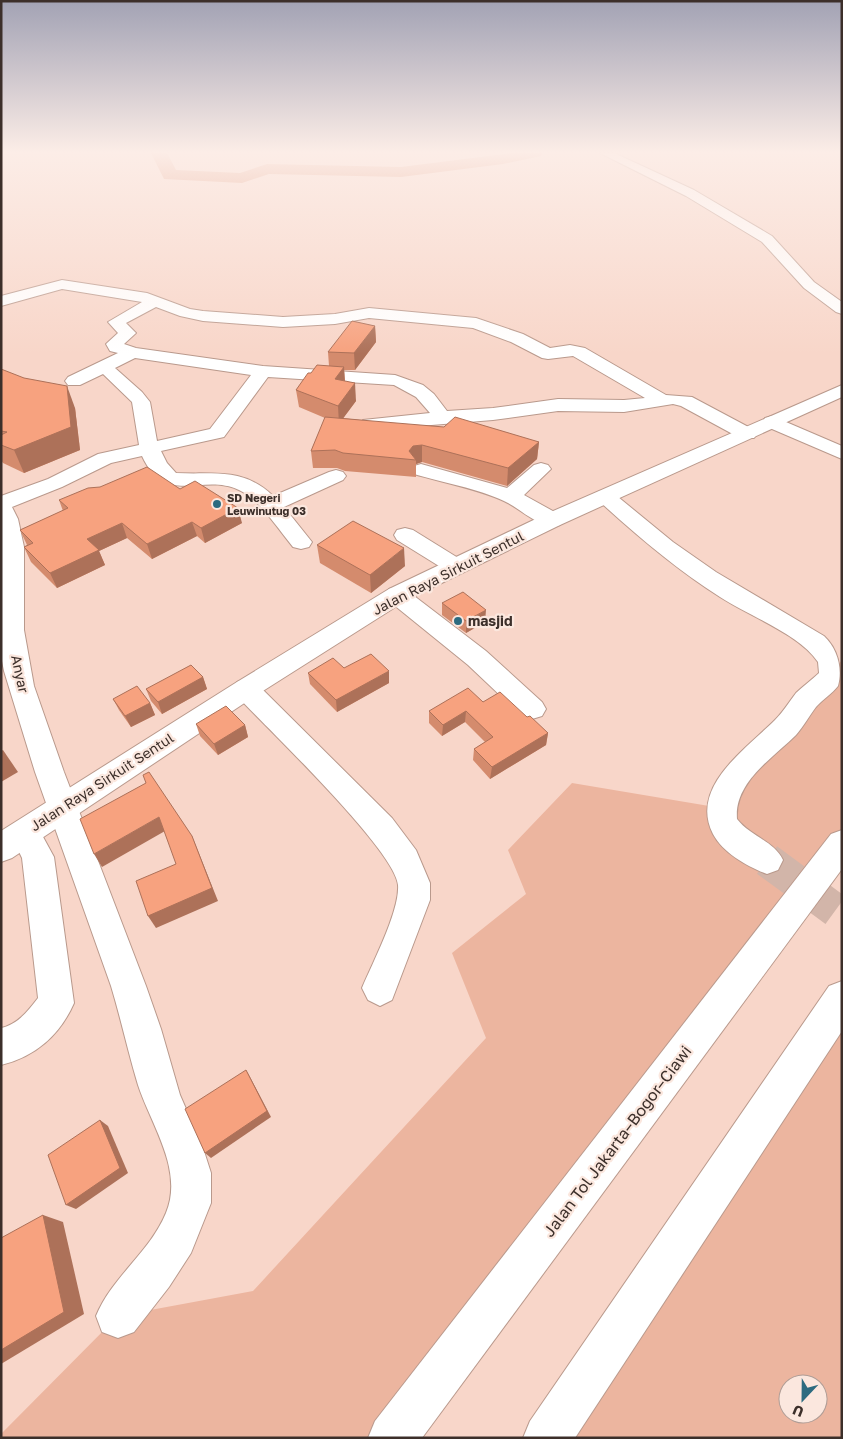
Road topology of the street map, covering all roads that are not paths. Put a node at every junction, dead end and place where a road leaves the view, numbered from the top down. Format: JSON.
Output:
{"nodes":[{"id":1,"x":736,"y":220,"type":"edge"},
{"id":2,"x":754,"y":220,"type":"edge"},
{"id":3,"x":783,"y":237,"type":"dead end"},
{"id":4,"x":820,"y":277,"type":"dead end"},
{"id":5,"x":10,"y":283,"type":"dead end"},
{"id":6,"x":26,"y":293,"type":"junction"},
{"id":7,"x":842,"y":297,"type":"edge"},
{"id":8,"x":1,"y":301,"type":"edge"},
{"id":9,"x":153,"y":302,"type":"junction"},
{"id":10,"x":842,"y":309,"type":"edge"},
{"id":11,"x":133,"y":353,"type":"junction"},
{"id":12,"x":263,"y":371,"type":"junction"},
{"id":13,"x":111,"y":372,"type":"dead end"},
{"id":14,"x":74,"y":380,"type":"dead end"},
{"id":15,"x":842,"y":390,"type":"edge"},
{"id":16,"x":662,"y":400,"type":"junction"},
{"id":17,"x":442,"y":417,"type":"junction"},
{"id":18,"x":776,"y":420,"type":"junction"},
{"id":19,"x":370,"y":424,"type":"edge"},
{"id":20,"x":813,"y":433,"type":"dead end"},
{"id":21,"x":747,"y":434,"type":"junction"},
{"id":22,"x":150,"y":447,"type":"junction"},
{"id":23,"x":842,"y":453,"type":"edge"},
{"id":24,"x":541,"y":469,"type":"dead end"},
{"id":25,"x":421,"y":470,"type":"dead end"},
{"id":26,"x":336,"y":476,"type":"dead end"},
{"id":27,"x":511,"y":496,"type":"junction"},
{"id":28,"x":606,"y":496,"type":"junction"},
{"id":29,"x":1,"y":506,"type":"edge"},
{"id":30,"x":269,"y":506,"type":"junction"},
{"id":31,"x":552,"y":520,"type":"junction"},
{"id":32,"x":405,"y":535,"type":"dead end"},
{"id":33,"x":301,"y":542,"type":"dead end"},
{"id":34,"x":456,"y":566,"type":"junction"},
{"id":35,"x":397,"y":596,"type":"junction"},
{"id":36,"x":246,"y":689,"type":"junction"},
{"id":37,"x":532,"y":709,"type":"dead end"},
{"id":38,"x":61,"y":808,"type":"junction"},
{"id":39,"x":13,"y":840,"type":"edge"},
{"id":40,"x":842,"y":844,"type":"edge"},
{"id":41,"x":767,"y":860,"type":"tunnel mouth"},
{"id":42,"x":380,"y":988,"type":"dead end"},
{"id":43,"x":842,"y":999,"type":"edge"},
{"id":44,"x":1,"y":1047,"type":"edge"},
{"id":45,"x":118,"y":1316,"type":"dead end"},
{"id":46,"x":392,"y":1438,"type":"edge"},
{"id":47,"x":547,"y":1438,"type":"edge"}],
"edges":[{"from":1,"to":10,"type":"main road"},
{"from":2,"to":3,"type":"main road"},
{"from":4,"to":7,"type":"main road"},
{"from":5,"to":6,"type":"main road"},
{"from":6,"to":8,"type":"main road"},
{"from":6,"to":9,"type":"main road"},
{"from":9,"to":11,"type":"main road"},
{"from":9,"to":16,"type":"main road"},
{"from":11,"to":12,"type":"main road"},
{"from":11,"to":14,"type":"main road"},
{"from":12,"to":17,"type":"main road"},
{"from":12,"to":22,"type":"main road"},
{"from":13,"to":22,"type":"main road"},
{"from":15,"to":18,"type":"main road","name":"Jalan Raya Sirkuit Sentul"},
{"from":16,"to":17,"type":"main road"},
{"from":16,"to":21,"type":"main road"},
{"from":17,"to":19,"type":"main road"},
{"from":18,"to":20,"type":"main road"},
{"from":18,"to":21,"type":"main road","name":"Jalan Raya Sirkuit Sentul"},
{"from":18,"to":23,"type":"main road"},
{"from":21,"to":28,"type":"main road","name":"Jalan Raya Sirkuit Sentul"},
{"from":22,"to":29,"type":"main road"},
{"from":22,"to":30,"type":"main road"},
{"from":24,"to":27,"type":"main road"},
{"from":25,"to":27,"type":"main road"},
{"from":26,"to":30,"type":"main road"},
{"from":27,"to":31,"type":"main road"},
{"from":28,"to":31,"type":"main road","name":"Jalan Raya Sirkuit Sentul"},
{"from":28,"to":41,"type":"main road"},
{"from":29,"to":38,"type":"main road","name":"Anyar"},
{"from":30,"to":33,"type":"main road"},
{"from":31,"to":34,"type":"main road","name":"Jalan Raya Sirkuit Sentul"},
{"from":32,"to":34,"type":"main road"},
{"from":34,"to":35,"type":"main road","name":"Jalan Raya Sirkuit Sentul"},
{"from":35,"to":36,"type":"main road","name":"Jalan Raya Sirkuit Sentul"},
{"from":35,"to":37,"type":"main road"},
{"from":36,"to":38,"type":"main road","name":"Jalan Raya Sirkuit Sentul"},
{"from":36,"to":42,"type":"main road"},
{"from":38,"to":39,"type":"main road","name":"Jalan Raya Sirkuit Sentul"},
{"from":38,"to":45,"type":"main road","name":"Anyar"},
{"from":39,"to":44,"type":"main road"},
{"from":40,"to":46,"type":"main road","name":"Jalan Tol Jakarta–Bogor–Ciawi"},
{"from":43,"to":47,"type":"main road"}]}
